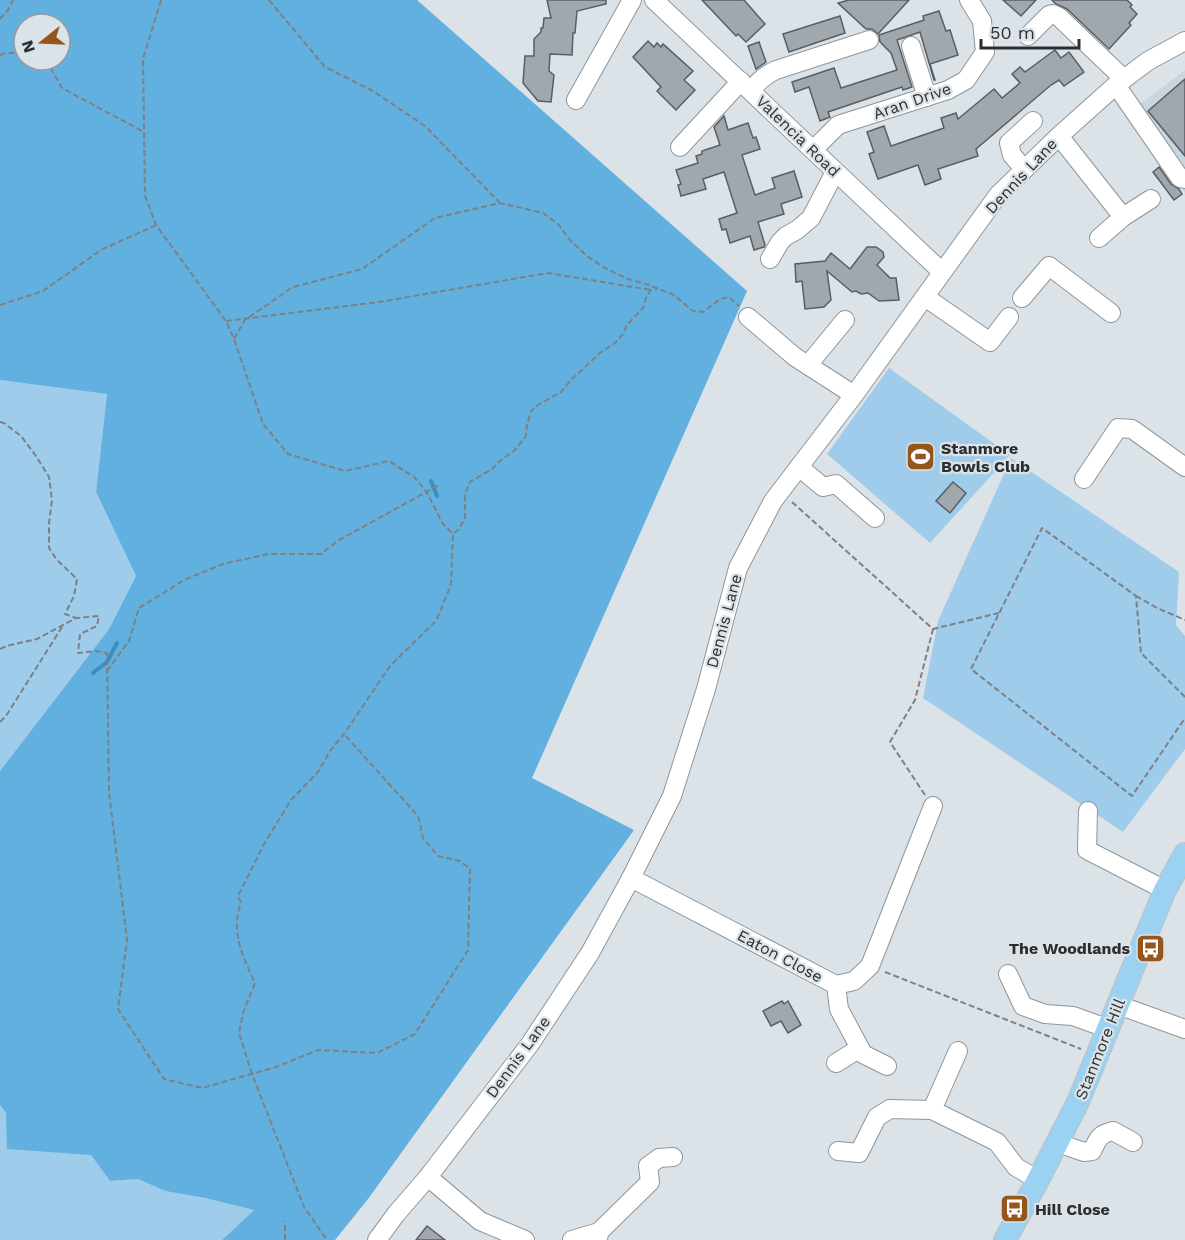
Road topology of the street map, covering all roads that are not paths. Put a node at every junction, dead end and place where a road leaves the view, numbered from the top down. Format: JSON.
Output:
{"nodes":[{"id":1,"x":632,"y":0,"type":"edge"},
{"id":2,"x":654,"y":0,"type":"edge"},
{"id":3,"x":969,"y":0,"type":"edge"},
{"id":4,"x":1028,"y":36,"type":"dead end"},
{"id":5,"x":868,"y":40,"type":"dead end"},
{"id":6,"x":1185,"y":42,"type":"edge"},
{"id":7,"x":911,"y":46,"type":"dead end"},
{"id":8,"x":1120,"y":82,"type":"junction"},
{"id":9,"x":746,"y":86,"type":"junction"},
{"id":10,"x":927,"y":97,"type":"junction"},
{"id":11,"x":576,"y":100,"type":"dead end"},
{"id":12,"x":1033,"y":121,"type":"dead end"},
{"id":13,"x":1059,"y":135,"type":"junction"},
{"id":14,"x":680,"y":147,"type":"dead end"},
{"id":15,"x":814,"y":149,"type":"junction"},
{"id":16,"x":1024,"y":169,"type":"junction"},
{"id":17,"x":835,"y":172,"type":"junction"},
{"id":18,"x":1185,"y":179,"type":"edge"},
{"id":19,"x":1151,"y":199,"type":"dead end"},
{"id":20,"x":1123,"y":217,"type":"junction"},
{"id":21,"x":1099,"y":238,"type":"dead end"},
{"id":22,"x":770,"y":259,"type":"dead end"},
{"id":23,"x":942,"y":272,"type":"junction"},
{"id":24,"x":925,"y":297,"type":"junction"},
{"id":25,"x":1022,"y":298,"type":"dead end"},
{"id":26,"x":1111,"y":313,"type":"dead end"},
{"id":27,"x":1009,"y":316,"type":"dead end"},
{"id":28,"x":748,"y":317,"type":"road end"},
{"id":29,"x":845,"y":320,"type":"dead end"},
{"id":30,"x":808,"y":365,"type":"junction"},
{"id":31,"x":854,"y":395,"type":"junction"},
{"id":32,"x":799,"y":467,"type":"junction"},
{"id":33,"x":1185,"y":467,"type":"edge"},
{"id":34,"x":1084,"y":479,"type":"dead end"},
{"id":35,"x":874,"y":518,"type":"dead end"},
{"id":36,"x":933,"y":806,"type":"road end"},
{"id":37,"x":1088,"y":811,"type":"dead end"},
{"id":38,"x":1183,"y":861,"type":"edge"},
{"id":39,"x":631,"y":878,"type":"junction"},
{"id":40,"x":1165,"y":890,"type":"junction"},
{"id":41,"x":1008,"y":974,"type":"dead end"},
{"id":42,"x":836,"y":986,"type":"junction"},
{"id":43,"x":1118,"y":1005,"type":"junction"},
{"id":44,"x":1108,"y":1029,"type":"junction"},
{"id":45,"x":1185,"y":1029,"type":"edge"},
{"id":46,"x":860,"y":1048,"type":"junction"},
{"id":47,"x":958,"y":1051,"type":"dead end"},
{"id":48,"x":836,"y":1063,"type":"dead end"},
{"id":49,"x":887,"y":1066,"type":"dead end"},
{"id":50,"x":932,"y":1110,"type":"junction"},
{"id":51,"x":1133,"y":1142,"type":"dead end"},
{"id":52,"x":1058,"y":1143,"type":"junction"},
{"id":53,"x":838,"y":1151,"type":"dead end"},
{"id":54,"x":673,"y":1157,"type":"dead end"},
{"id":55,"x":428,"y":1178,"type":"junction"},
{"id":56,"x":1038,"y":1180,"type":"junction"},
{"id":57,"x":598,"y":1236,"type":"edge"},
{"id":58,"x":377,"y":1240,"type":"edge"},
{"id":59,"x":525,"y":1240,"type":"edge"},
{"id":60,"x":572,"y":1240,"type":"edge"},
{"id":61,"x":1005,"y":1240,"type":"edge"}],
"edges":[{"from":1,"to":11,"type":"street"},
{"from":2,"to":9,"type":"street","name":"Valencia Road"},
{"from":3,"to":10,"type":"street","name":"Aran Drive"},
{"from":4,"to":8,"type":"street"},
{"from":5,"to":9,"type":"street"},
{"from":6,"to":8,"type":"street","name":"Dennis Lane"},
{"from":7,"to":10,"type":"street"},
{"from":8,"to":13,"type":"street","name":"Dennis Lane"},
{"from":8,"to":18,"type":"street"},
{"from":9,"to":14,"type":"street"},
{"from":9,"to":15,"type":"street","name":"Valencia Road"},
{"from":10,"to":15,"type":"street","name":"Aran Drive"},
{"from":12,"to":16,"type":"street"},
{"from":13,"to":16,"type":"street","name":"Dennis Lane"},
{"from":13,"to":20,"type":"street"},
{"from":15,"to":17,"type":"street","name":"Valencia Road"},
{"from":16,"to":23,"type":"street","name":"Dennis Lane"},
{"from":17,"to":22,"type":"street"},
{"from":17,"to":23,"type":"street","name":"Valencia Road"},
{"from":19,"to":20,"type":"street"},
{"from":20,"to":21,"type":"street"},
{"from":23,"to":24,"type":"street","name":"Dennis Lane"},
{"from":24,"to":27,"type":"street"},
{"from":24,"to":31,"type":"street","name":"Dennis Lane"},
{"from":25,"to":26,"type":"street"},
{"from":28,"to":30,"type":"street"},
{"from":29,"to":30,"type":"street"},
{"from":30,"to":31,"type":"street"},
{"from":31,"to":32,"type":"street","name":"Dennis Lane"},
{"from":32,"to":35,"type":"street"},
{"from":32,"to":39,"type":"street","name":"Dennis Lane"},
{"from":33,"to":34,"type":"street"},
{"from":36,"to":42,"type":"street","name":"Eaton Close"},
{"from":37,"to":40,"type":"street"},
{"from":38,"to":40,"type":"main road","name":"Stanmore Hill"},
{"from":39,"to":42,"type":"street","name":"Eaton Close"},
{"from":39,"to":55,"type":"street","name":"Dennis Lane"},
{"from":40,"to":43,"type":"main road","name":"Stanmore Hill"},
{"from":41,"to":44,"type":"street"},
{"from":42,"to":46,"type":"street"},
{"from":43,"to":44,"type":"main road","name":"Stanmore Hill"},
{"from":43,"to":45,"type":"street"},
{"from":44,"to":52,"type":"main road","name":"Stanmore Hill"},
{"from":46,"to":48,"type":"street"},
{"from":46,"to":49,"type":"street"},
{"from":47,"to":50,"type":"street"},
{"from":50,"to":53,"type":"street"},
{"from":50,"to":56,"type":"street"},
{"from":51,"to":52,"type":"street"},
{"from":52,"to":56,"type":"main road","name":"Stanmore Hill"},
{"from":54,"to":57,"type":"street"},
{"from":55,"to":58,"type":"street","name":"Dennis Lane"},
{"from":55,"to":59,"type":"street"},
{"from":56,"to":61,"type":"main road","name":"Stanmore Hill"},
{"from":57,"to":60,"type":"street"}]}
